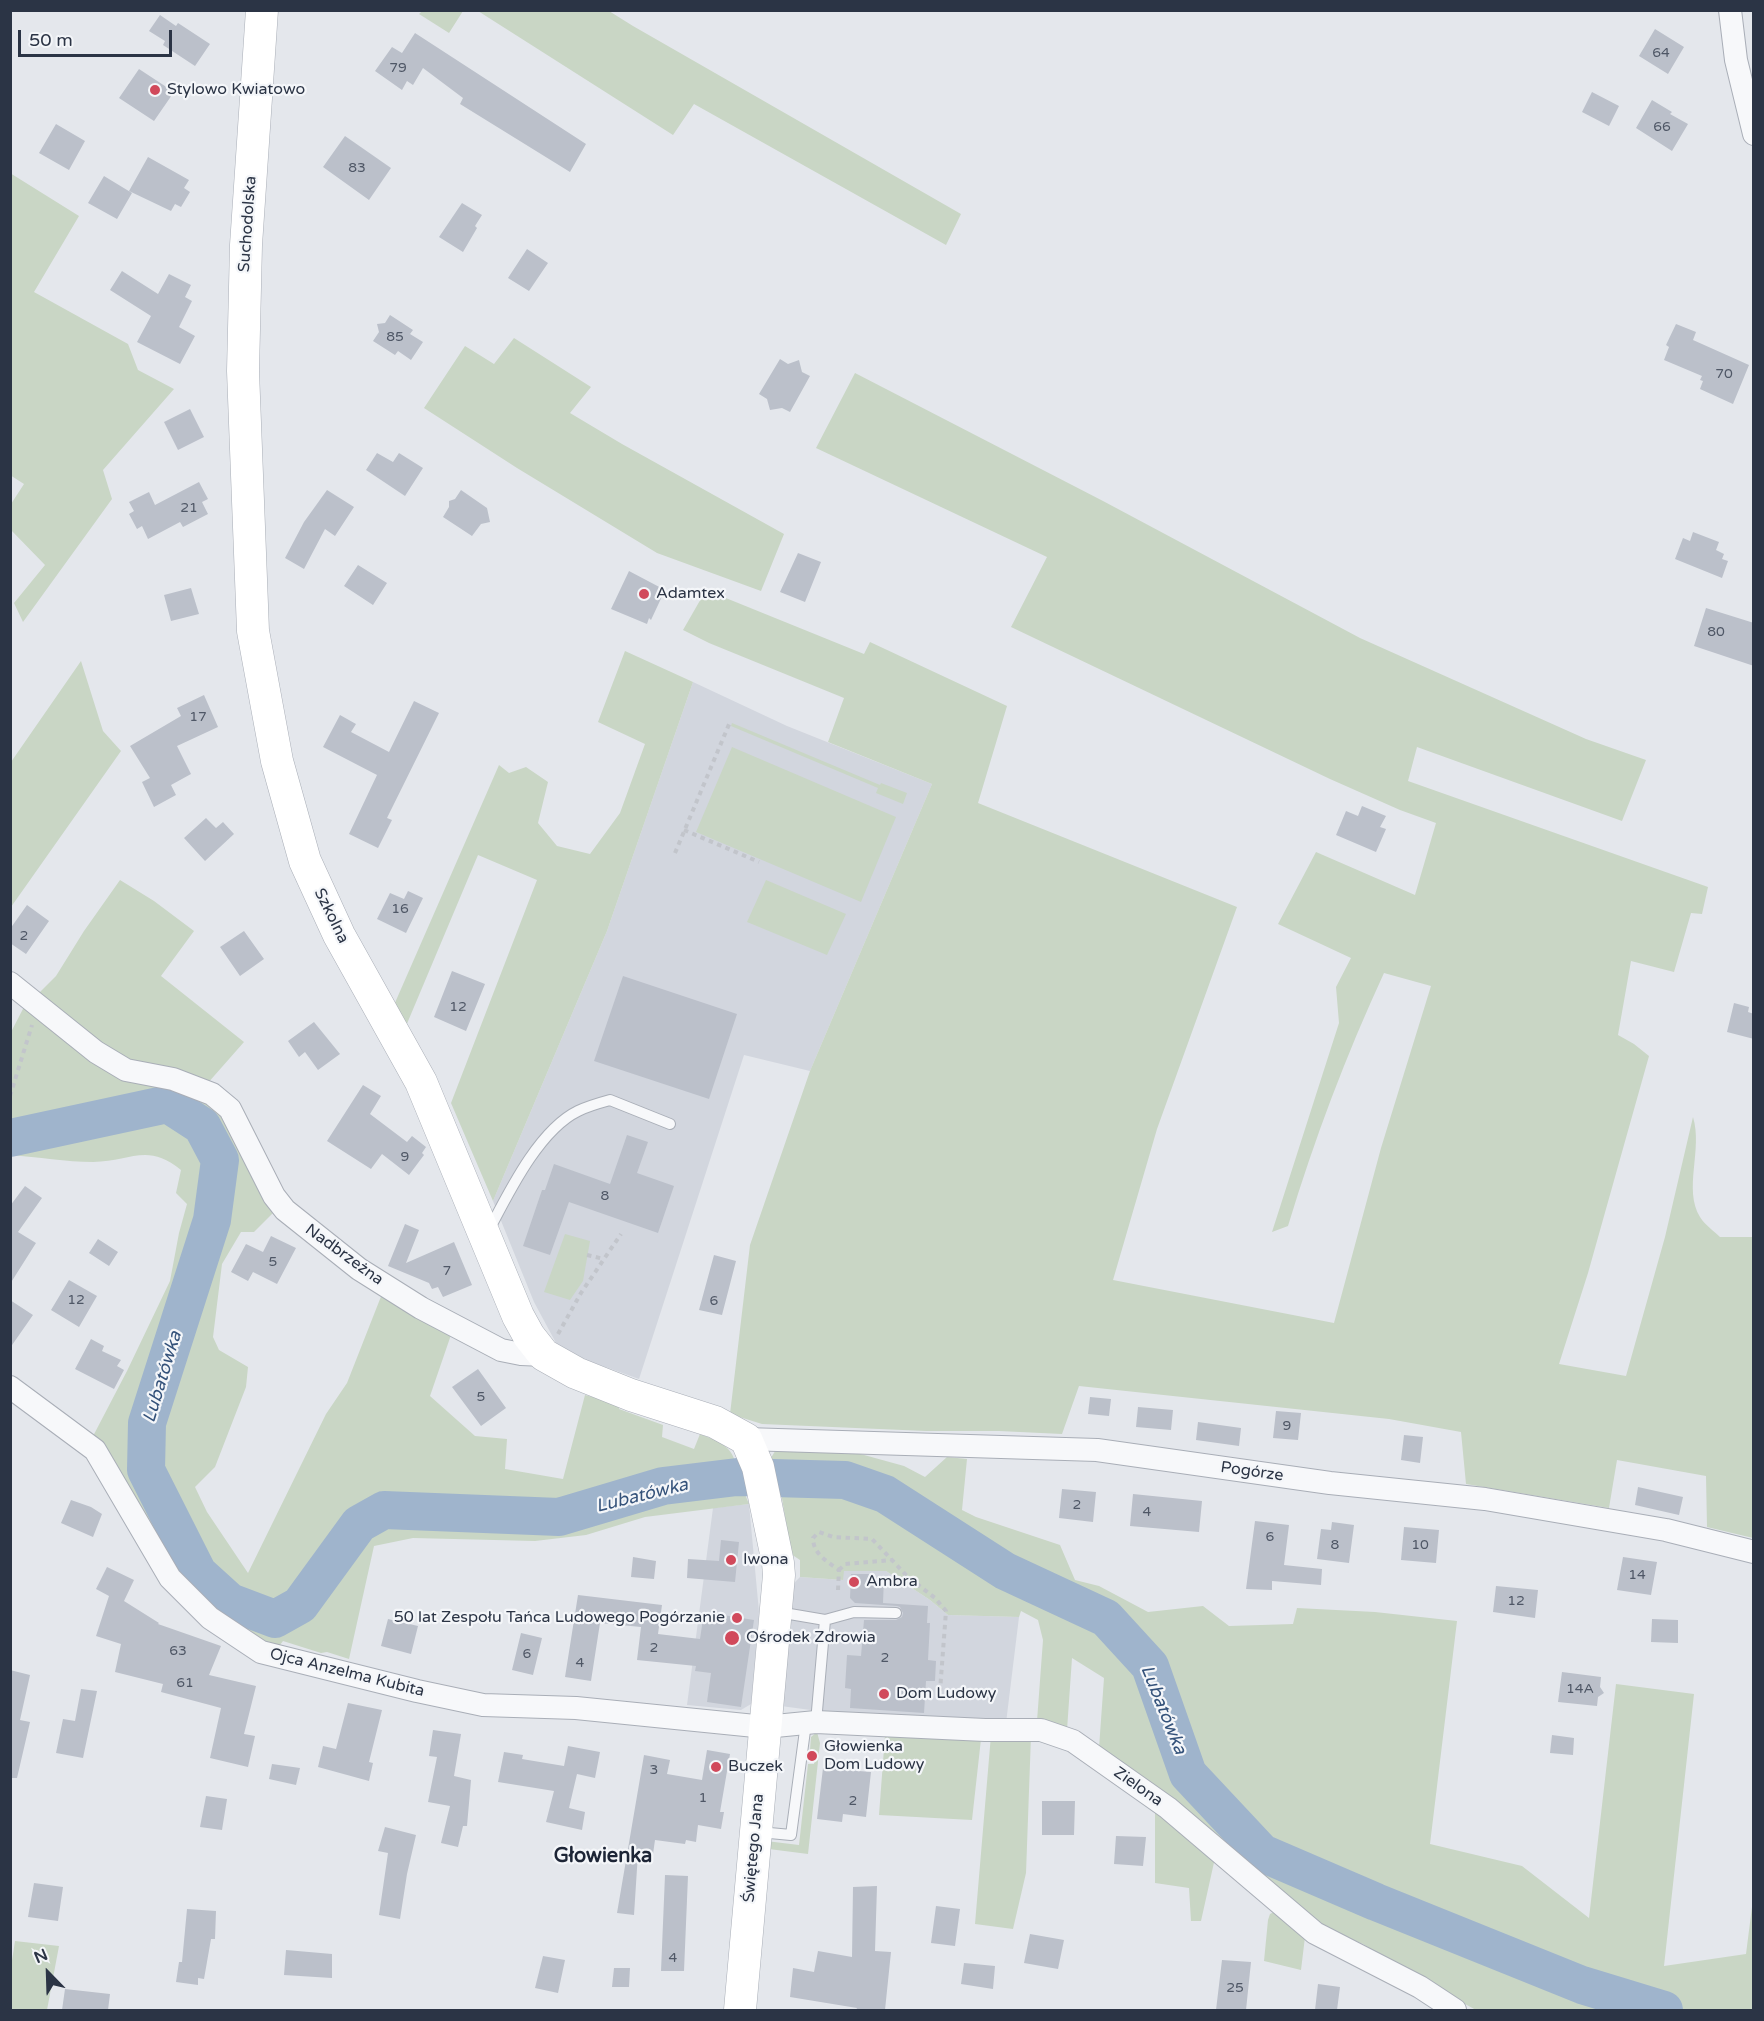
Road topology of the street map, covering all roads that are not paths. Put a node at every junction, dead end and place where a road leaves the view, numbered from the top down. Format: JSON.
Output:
{"nodes":[{"id":1,"x":262,"y":10,"type":"edge"},
{"id":2,"x":1730,"y":10,"type":"edge"},
{"id":3,"x":1754,"y":134,"type":"edge"},
{"id":4,"x":245,"y":438,"type":"joint"},
{"id":5,"x":10,"y":983,"type":"edge"},
{"id":6,"x":670,"y":1124,"type":"dead end"},
{"id":7,"x":486,"y":1235,"type":"junction"},
{"id":8,"x":544,"y":1355,"type":"junction"},
{"id":9,"x":10,"y":1387,"type":"edge"},
{"id":10,"x":752,"y":1453,"type":"junction"},
{"id":11,"x":1754,"y":1552,"type":"edge"},
{"id":12,"x":776,"y":1611,"type":"junction"},
{"id":13,"x":896,"y":1613,"type":"dead end"},
{"id":14,"x":825,"y":1620,"type":"junction"},
{"id":15,"x":811,"y":1723,"type":"junction"},
{"id":16,"x":765,"y":1727,"type":"junction"},
{"id":17,"x":756,"y":1833,"type":"junction"},
{"id":18,"x":740,"y":2010,"type":"edge"},
{"id":19,"x":1455,"y":2010,"type":"edge"}],
"edges":[{"from":1,"to":4,"type":"street","name":"Suchodolska"},
{"from":2,"to":3,"type":"street"},
{"from":4,"to":7,"type":"street","name":"Szkolna"},
{"from":5,"to":8,"type":"street","name":"Nadbrzeżna"},
{"from":6,"to":7,"type":"lane"},
{"from":7,"to":8,"type":"street","name":"Szkolna"},
{"from":8,"to":10,"type":"street","name":"Nadbrzeżna"},
{"from":9,"to":16,"type":"street","name":"Ojca Anzelma Kubita"},
{"from":10,"to":11,"type":"street","name":"Pogórze"},
{"from":10,"to":12,"type":"street","name":"Świętego Jana"},
{"from":12,"to":14,"type":"lane"},
{"from":12,"to":16,"type":"street","name":"Świętego Jana"},
{"from":13,"to":14,"type":"lane"},
{"from":14,"to":15,"type":"lane"},
{"from":15,"to":16,"type":"street","name":"Zielona"},
{"from":15,"to":17,"type":"lane"},
{"from":15,"to":19,"type":"street","name":"Zielona"},
{"from":16,"to":17,"type":"street","name":"Świętego Jana"},
{"from":17,"to":18,"type":"street","name":"Świętego Jana"}]}
